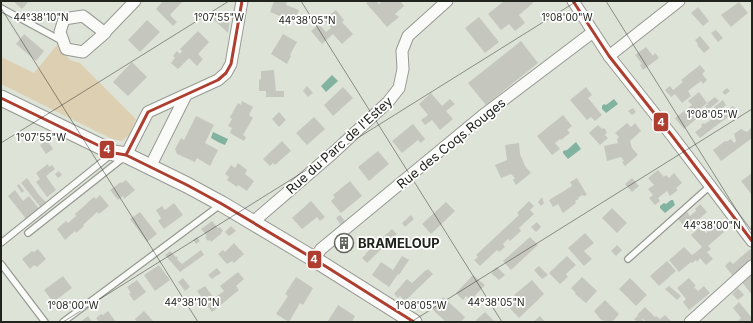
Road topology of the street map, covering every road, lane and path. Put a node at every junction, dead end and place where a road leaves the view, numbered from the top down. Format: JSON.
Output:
{"nodes":[{"id":1,"x":135,"y":1,"type":"edge"},
{"id":2,"x":242,"y":1,"type":"edge"},
{"id":3,"x":447,"y":1,"type":"edge"},
{"id":4,"x":573,"y":1,"type":"edge"},
{"id":5,"x":679,"y":1,"type":"edge"},
{"id":6,"x":1,"y":8,"type":"edge"},
{"id":7,"x":105,"y":32,"type":"junction"},
{"id":8,"x":593,"y":32,"type":"junction"},
{"id":9,"x":64,"y":42,"type":"junction"},
{"id":10,"x":609,"y":56,"type":"junction"},
{"id":11,"x":186,"y":95,"type":"junction"},
{"id":12,"x":1,"y":98,"type":"edge"},
{"id":13,"x":120,"y":154,"type":"junction"},
{"id":14,"x":150,"y":167,"type":"junction"},
{"id":15,"x":710,"y":186,"type":"junction"},
{"id":16,"x":222,"y":204,"type":"junction"},
{"id":17,"x":252,"y":222,"type":"junction"},
{"id":18,"x":28,"y":233,"type":"dead end"},
{"id":19,"x":752,"y":241,"type":"edge"},
{"id":20,"x":1,"y":243,"type":"edge"},
{"id":21,"x":314,"y":259,"type":"junction"},
{"id":22,"x":628,"y":259,"type":"dead end"},
{"id":23,"x":1,"y":264,"type":"edge"},
{"id":24,"x":752,"y":266,"type":"edge"},
{"id":25,"x":45,"y":322,"type":"edge"},
{"id":26,"x":63,"y":322,"type":"edge"},
{"id":27,"x":414,"y":322,"type":"edge"},
{"id":28,"x":690,"y":322,"type":"edge"}],
"edges":[{"from":1,"to":7,"type":"street"},
{"from":2,"to":11,"type":"street"},
{"from":3,"to":17,"type":"street","name":"Rue du Parc de l'Estey"},
{"from":4,"to":8,"type":"street"},
{"from":5,"to":10,"type":"street"},
{"from":6,"to":9,"type":"lane"},
{"from":7,"to":9,"type":"street"},
{"from":7,"to":9,"type":"street"},
{"from":8,"to":10,"type":"street"},
{"from":8,"to":21,"type":"street","name":"Rue des Coqs Rouges"},
{"from":10,"to":15,"type":"street"},
{"from":11,"to":13,"type":"street"},
{"from":11,"to":14,"type":"street"},
{"from":12,"to":13,"type":"street"},
{"from":13,"to":14,"type":"street"},
{"from":13,"to":18,"type":"lane"},
{"from":13,"to":20,"type":"lane"},
{"from":14,"to":16,"type":"street"},
{"from":15,"to":19,"type":"street"},
{"from":15,"to":22,"type":"lane"},
{"from":16,"to":17,"type":"street"},
{"from":16,"to":26,"type":"lane"},
{"from":17,"to":21,"type":"street"},
{"from":21,"to":27,"type":"street"},
{"from":23,"to":25,"type":"lane"},
{"from":24,"to":28,"type":"street"}]}
